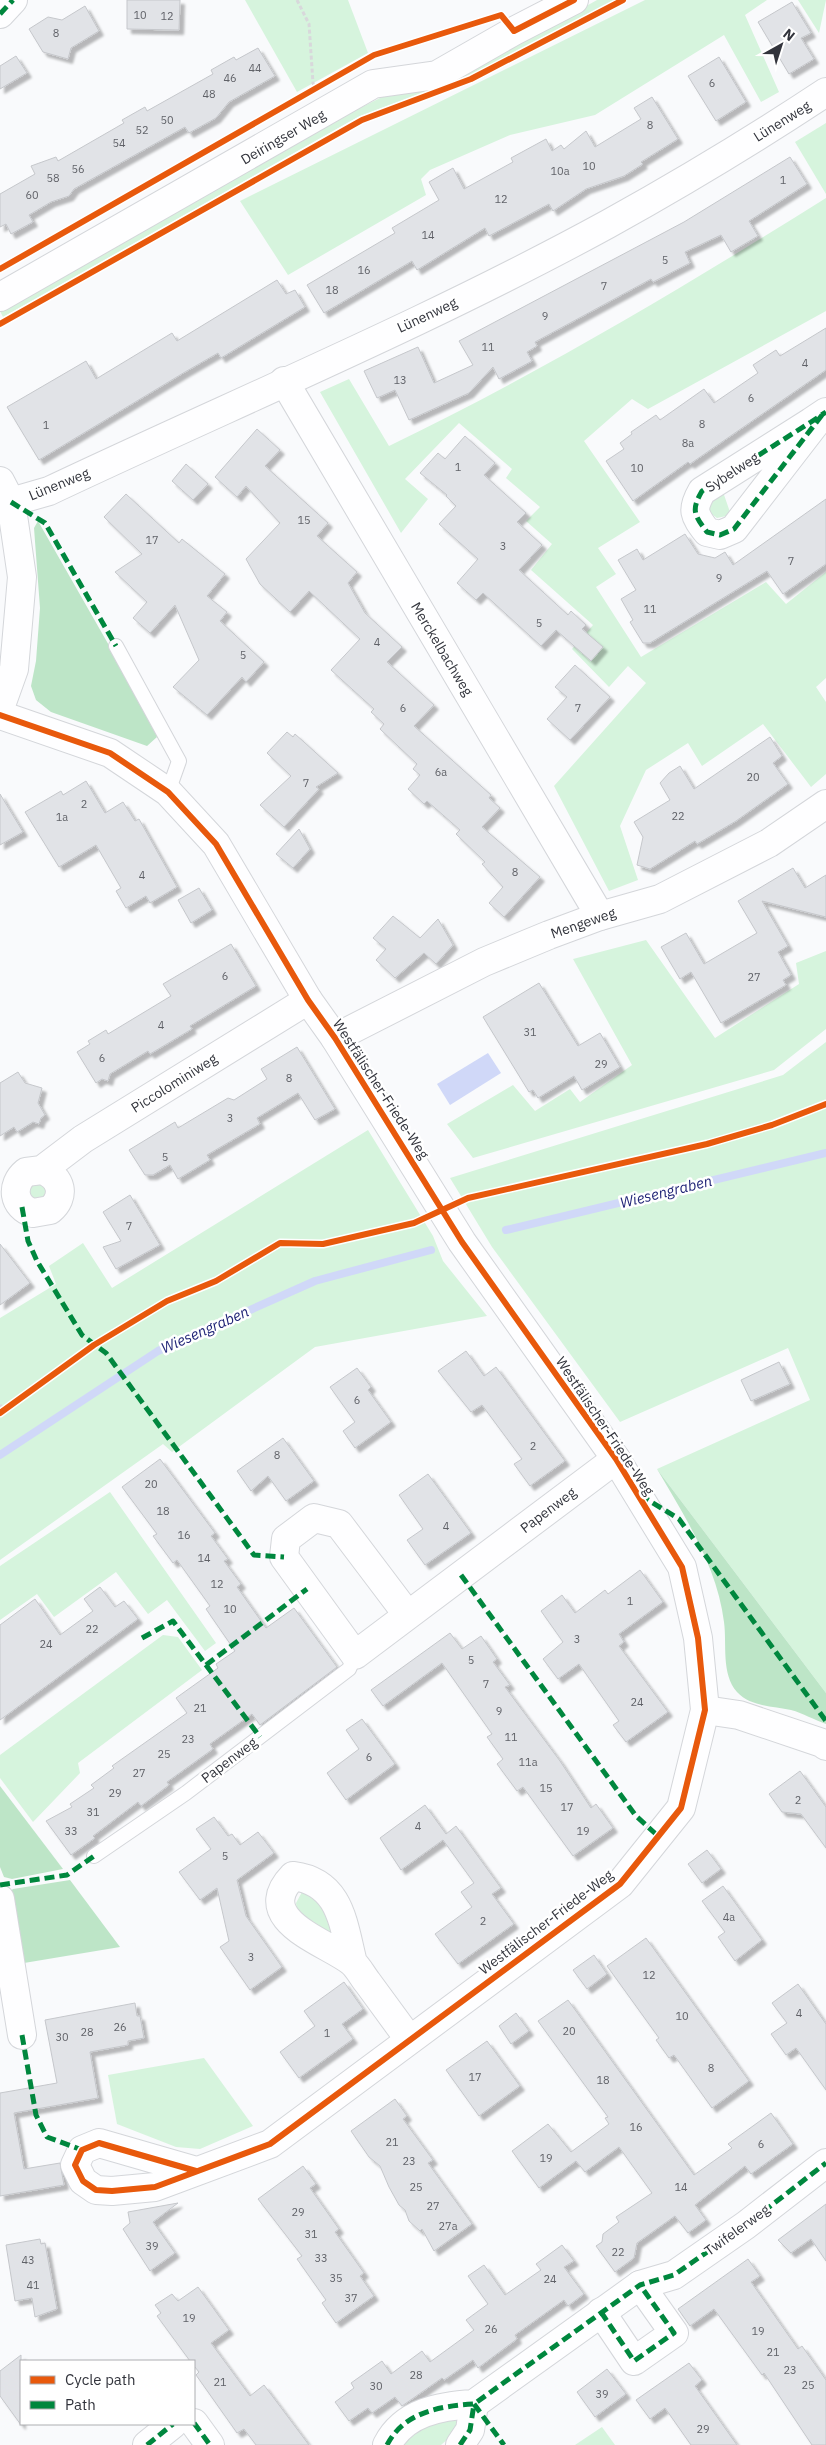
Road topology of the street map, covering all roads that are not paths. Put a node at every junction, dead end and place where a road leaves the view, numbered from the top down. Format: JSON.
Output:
{"nodes":[{"id":1,"x":13,"y":0,"type":"edge"},
{"id":2,"x":582,"y":9,"type":"edge"},
{"id":3,"x":0,"y":14,"type":"edge"},
{"id":4,"x":826,"y":92,"type":"edge"},
{"id":5,"x":0,"y":297,"type":"edge"},
{"id":6,"x":284,"y":381,"type":"junction"},
{"id":7,"x":824,"y":413,"type":"edge"},
{"id":8,"x":5,"y":491,"type":"edge"},
{"id":9,"x":116,"y":646,"type":"dead end"},
{"id":10,"x":0,"y":708,"type":"edge"},
{"id":11,"x":0,"y":714,"type":"edge"},
{"id":12,"x":168,"y":792,"type":"junction"},
{"id":13,"x":826,"y":804,"type":"edge"},
{"id":14,"x":600,"y":916,"type":"junction"},
{"id":15,"x":308,"y":1000,"type":"junction"},
{"id":16,"x":335,"y":1038,"type":"junction"},
{"id":17,"x":42,"y":1170,"type":"dead end"},
{"id":18,"x":616,"y":1459,"type":"junction"},
{"id":19,"x":407,"y":1614,"type":"junction"},
{"id":20,"x":355,"y":1654,"type":"junction"},
{"id":21,"x":705,"y":1710,"type":"junction"},
{"id":22,"x":826,"y":1746,"type":"edge"},
{"id":23,"x":94,"y":1856,"type":"dead end"},
{"id":24,"x":0,"y":1899,"type":"edge"},
{"id":25,"x":353,"y":1963,"type":"dead end"},
{"id":26,"x":22,"y":2035,"type":"dead end"},
{"id":27,"x":409,"y":2039,"type":"junction"},
{"id":28,"x":826,"y":2163,"type":"edge"},
{"id":29,"x":196,"y":2171,"type":"dead end"},
{"id":30,"x":640,"y":2285,"type":"junction"},
{"id":31,"x":601,"y":2312,"type":"junction"},
{"id":32,"x":474,"y":2404,"type":"junction"},
{"id":33,"x":195,"y":2424,"type":"edge"},
{"id":34,"x":172,"y":2425,"type":"edge"},
{"id":35,"x":147,"y":2445,"type":"edge"},
{"id":36,"x":210,"y":2445,"type":"edge"},
{"id":37,"x":387,"y":2445,"type":"edge"},
{"id":38,"x":460,"y":2445,"type":"edge"}],
"edges":[{"from":1,"to":3,"type":"street"},
{"from":2,"to":5,"type":"street","name":"Deiringser Weg"},
{"from":4,"to":6,"type":"street","name":"Lünenweg"},
{"from":6,"to":8,"type":"street","name":"Lünenweg"},
{"from":6,"to":14,"type":"street","name":"Merckelbachweg"},
{"from":7,"to":7,"type":"street","name":"Sybelweg"},
{"from":8,"to":10,"type":"street"},
{"from":9,"to":12,"type":"lane"},
{"from":11,"to":12,"type":"street","name":"Westfälischer-Friede-Weg"},
{"from":12,"to":15,"type":"street","name":"Westfälischer-Friede-Weg"},
{"from":13,"to":14,"type":"street","name":"Mengeweg"},
{"from":14,"to":16,"type":"street","name":"Mengeweg"},
{"from":15,"to":16,"type":"street","name":"Westfälischer-Friede-Weg"},
{"from":15,"to":17,"type":"street","name":"Piccolominiweg"},
{"from":16,"to":18,"type":"street","name":"Westfälischer-Friede-Weg"},
{"from":18,"to":19,"type":"street","name":"Papenweg"},
{"from":18,"to":21,"type":"street","name":"Westfälischer-Friede-Weg"},
{"from":19,"to":20,"type":"street","name":"Papenweg"},
{"from":19,"to":20,"type":"street"},
{"from":20,"to":23,"type":"lane","name":"Papenweg"},
{"from":21,"to":22,"type":"street"},
{"from":21,"to":27,"type":"street","name":"Westfälischer-Friede-Weg"},
{"from":24,"to":26,"type":"street"},
{"from":25,"to":27,"type":"street"},
{"from":27,"to":29,"type":"street","name":"Westfälischer-Friede-Weg"},
{"from":28,"to":30,"type":"street","name":"Twifelerweg"},
{"from":30,"to":31,"type":"street","name":"Twifelerweg"},
{"from":30,"to":31,"type":"street"},
{"from":31,"to":32,"type":"street","name":"Twifelerweg"},
{"from":32,"to":37,"type":"street"},
{"from":32,"to":38,"type":"street"},
{"from":33,"to":36,"type":"street"},
{"from":34,"to":35,"type":"street"}]}
